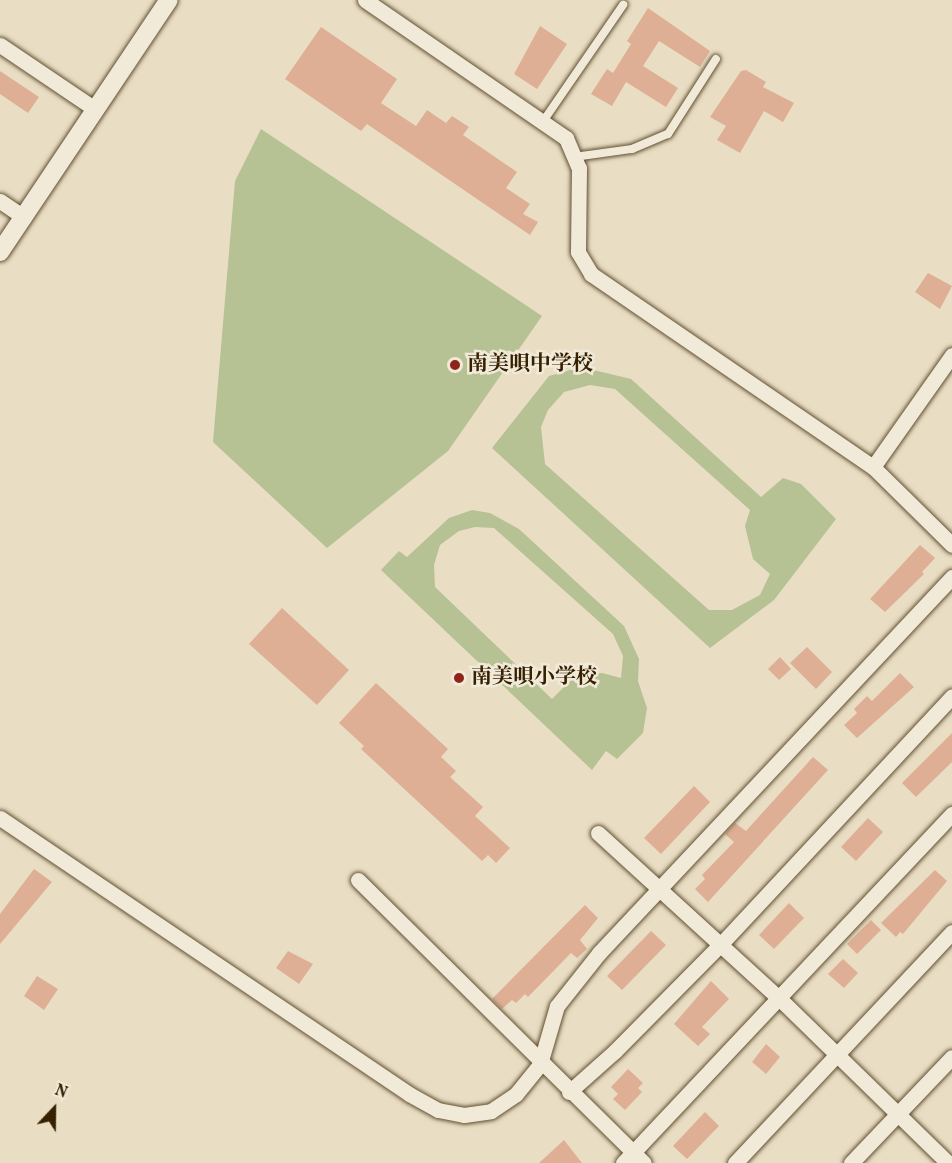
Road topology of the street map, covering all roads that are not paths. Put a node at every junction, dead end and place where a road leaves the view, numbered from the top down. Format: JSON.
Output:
{"nodes":[{"id":1,"x":169,"y":0,"type":"edge"},
{"id":2,"x":365,"y":0,"type":"edge"},
{"id":3,"x":623,"y":5,"type":"dead end"},
{"id":4,"x":0,"y":45,"type":"edge"},
{"id":5,"x":716,"y":59,"type":"dead end"},
{"id":6,"x":95,"y":109,"type":"junction"},
{"id":7,"x":544,"y":120,"type":"junction"},
{"id":8,"x":574,"y":157,"type":"junction"},
{"id":9,"x":0,"y":201,"type":"edge"},
{"id":10,"x":24,"y":217,"type":"junction"},
{"id":11,"x":0,"y":252,"type":"edge"},
{"id":12,"x":952,"y":354,"type":"edge"},
{"id":13,"x":873,"y":467,"type":"junction"},
{"id":14,"x":952,"y":545,"type":"edge"},
{"id":15,"x":952,"y":577,"type":"edge"},
{"id":16,"x":952,"y":696,"type":"edge"},
{"id":17,"x":952,"y":814,"type":"edge"},
{"id":18,"x":0,"y":818,"type":"edge"},
{"id":19,"x":598,"y":833,"type":"dead end"},
{"id":20,"x":358,"y":880,"type":"dead end"},
{"id":21,"x":659,"y":889,"type":"junction"},
{"id":22,"x":952,"y":932,"type":"edge"},
{"id":23,"x":720,"y":945,"type":"junction"},
{"id":24,"x":780,"y":999,"type":"junction"},
{"id":25,"x":837,"y":1055,"type":"junction"},
{"id":26,"x":952,"y":1057,"type":"edge"},
{"id":27,"x":540,"y":1064,"type":"junction"},
{"id":28,"x":569,"y":1092,"type":"junction"},
{"id":29,"x":898,"y":1114,"type":"junction"},
{"id":30,"x":628,"y":1158,"type":"edge"},
{"id":31,"x":644,"y":1163,"type":"edge"},
{"id":32,"x":735,"y":1163,"type":"edge"},
{"id":33,"x":851,"y":1163,"type":"edge"},
{"id":34,"x":948,"y":1163,"type":"edge"}],
"edges":[{"from":1,"to":6,"type":"street"},
{"from":2,"to":7,"type":"street"},
{"from":3,"to":7,"type":"lane"},
{"from":4,"to":6,"type":"street"},
{"from":5,"to":8,"type":"lane"},
{"from":6,"to":10,"type":"street"},
{"from":7,"to":8,"type":"street"},
{"from":8,"to":13,"type":"street"},
{"from":9,"to":10,"type":"street"},
{"from":10,"to":11,"type":"street"},
{"from":12,"to":13,"type":"street"},
{"from":13,"to":14,"type":"street"},
{"from":15,"to":21,"type":"street"},
{"from":16,"to":23,"type":"street"},
{"from":17,"to":24,"type":"street"},
{"from":18,"to":27,"type":"street"},
{"from":19,"to":21,"type":"street"},
{"from":20,"to":27,"type":"street"},
{"from":21,"to":23,"type":"street"},
{"from":21,"to":27,"type":"street"},
{"from":22,"to":25,"type":"street"},
{"from":23,"to":24,"type":"street"},
{"from":23,"to":28,"type":"street"},
{"from":24,"to":25,"type":"street"},
{"from":24,"to":30,"type":"street"},
{"from":25,"to":29,"type":"street"},
{"from":25,"to":32,"type":"street"},
{"from":26,"to":29,"type":"street"},
{"from":27,"to":28,"type":"street"},
{"from":28,"to":30,"type":"street"},
{"from":29,"to":33,"type":"street"},
{"from":29,"to":34,"type":"street"},
{"from":30,"to":31,"type":"street"}]}
